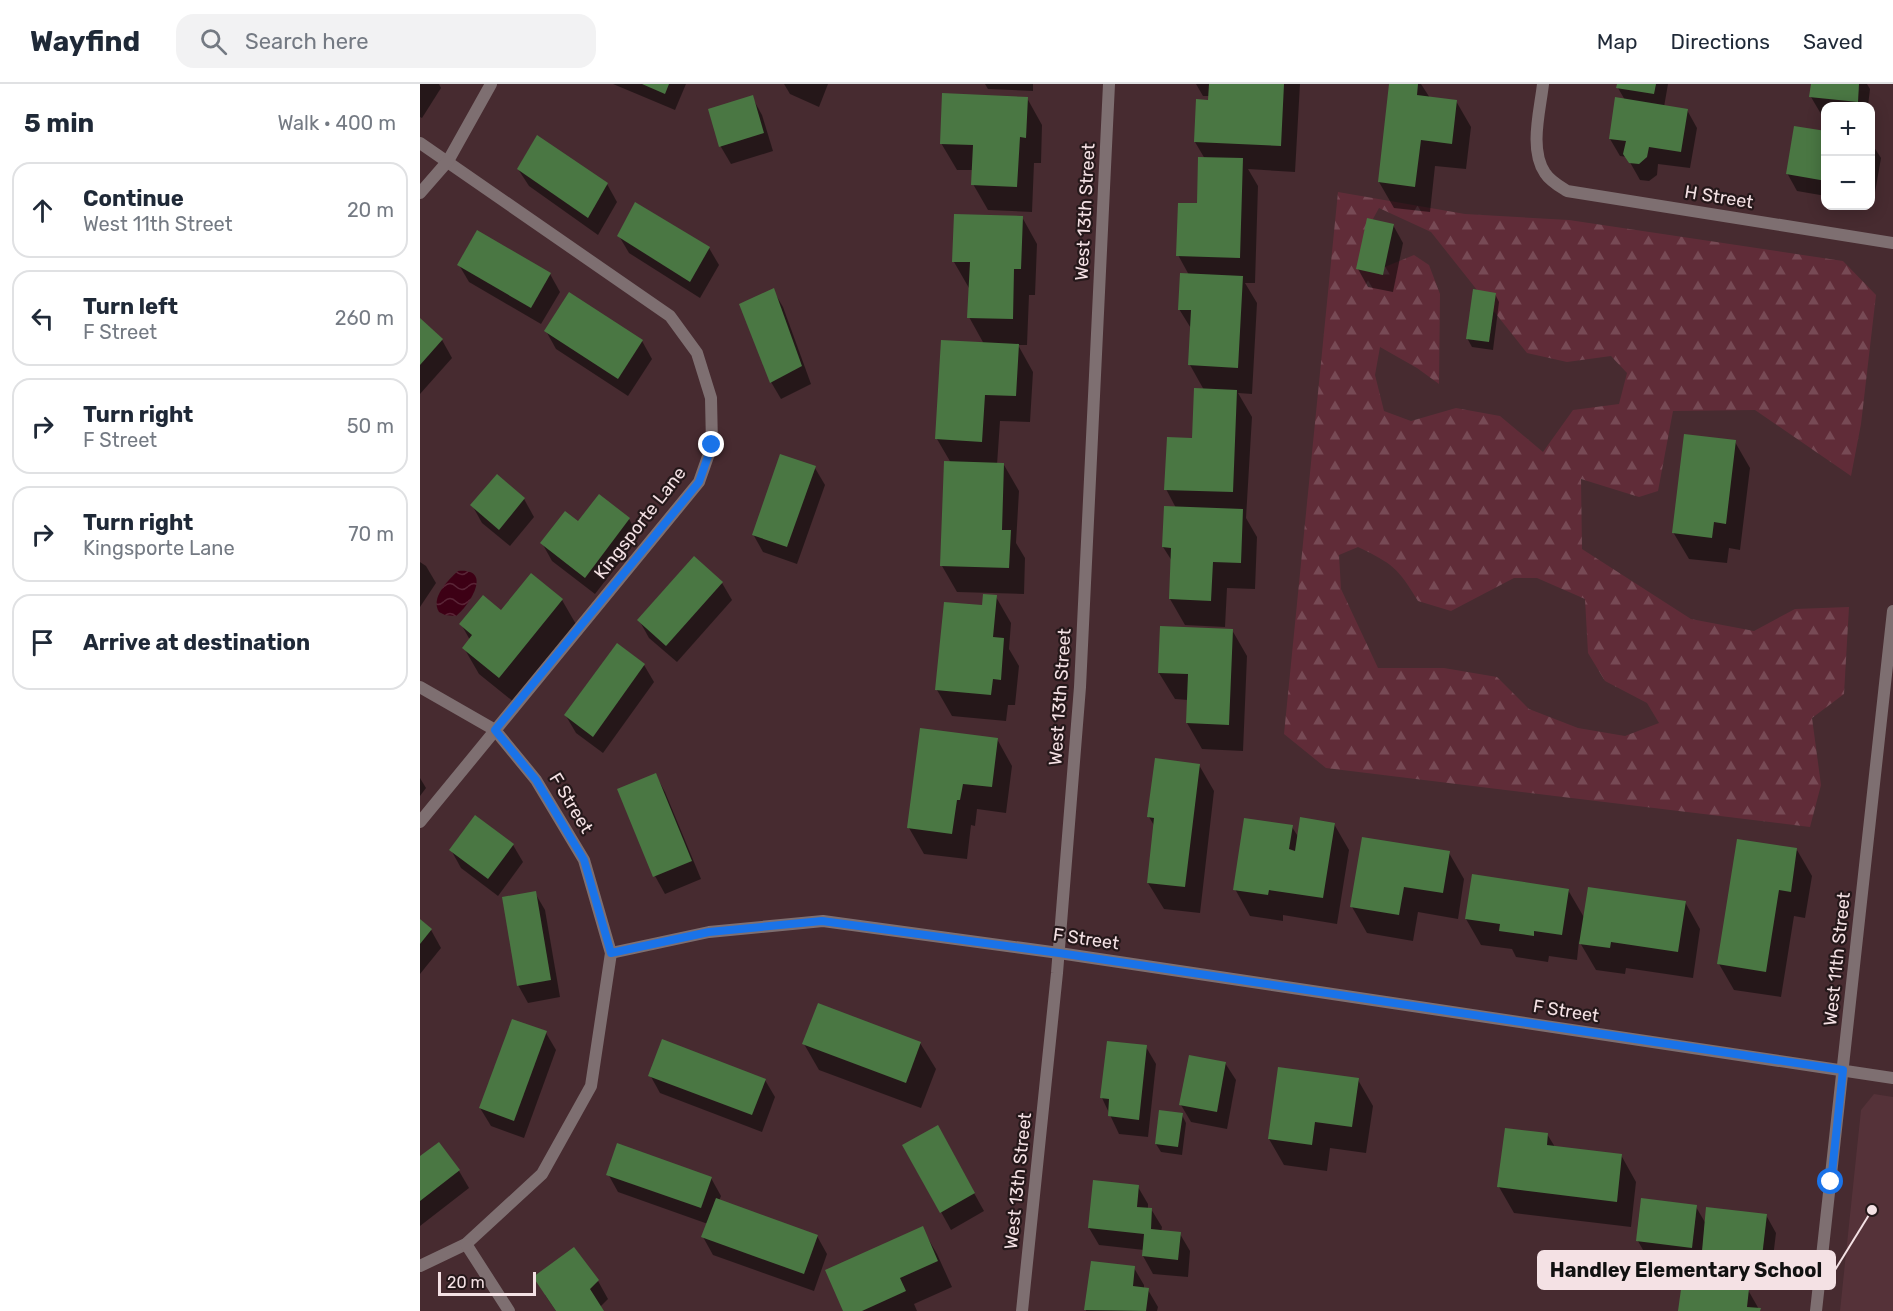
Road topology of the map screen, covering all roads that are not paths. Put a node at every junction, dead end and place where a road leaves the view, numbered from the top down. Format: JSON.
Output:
{"nodes":[{"id":1,"x":491,"y":84,"type":"edge"},
{"id":2,"x":1109,"y":84,"type":"edge"},
{"id":3,"x":1543,"y":84,"type":"edge"},
{"id":4,"x":420,"y":143,"type":"edge"},
{"id":5,"x":447,"y":161,"type":"junction"},
{"id":6,"x":420,"y":193,"type":"edge"},
{"id":7,"x":1893,"y":243,"type":"edge"},
{"id":8,"x":1893,"y":611,"type":"edge"},
{"id":9,"x":420,"y":687,"type":"edge"},
{"id":10,"x":495,"y":730,"type":"junction"},
{"id":11,"x":420,"y":822,"type":"edge"},
{"id":12,"x":611,"y":953,"type":"junction"},
{"id":13,"x":1059,"y":953,"type":"junction"},
{"id":14,"x":1843,"y":1070,"type":"junction"},
{"id":15,"x":1893,"y":1078,"type":"edge"},
{"id":16,"x":466,"y":1244,"type":"junction"},
{"id":17,"x":420,"y":1266,"type":"edge"},
{"id":18,"x":509,"y":1311,"type":"edge"},
{"id":19,"x":1022,"y":1311,"type":"edge"},
{"id":20,"x":1816,"y":1311,"type":"edge"}],
"edges":[{"from":1,"to":5,"type":"street"},
{"from":2,"to":13,"type":"street","name":"West 13th Street"},
{"from":3,"to":7,"type":"street","name":"H Street"},
{"from":4,"to":5,"type":"street","name":"Kingsporte Lane"},
{"from":5,"to":6,"type":"street"},
{"from":5,"to":10,"type":"street","name":"Kingsporte Lane"},
{"from":8,"to":14,"type":"street","name":"West 11th Street"},
{"from":9,"to":10,"type":"street","name":"F Street"},
{"from":10,"to":11,"type":"street","name":"Kingsporte Lane"},
{"from":10,"to":12,"type":"street","name":"F Street"},
{"from":12,"to":13,"type":"street","name":"F Street"},
{"from":12,"to":16,"type":"street"},
{"from":13,"to":14,"type":"street","name":"F Street"},
{"from":13,"to":19,"type":"street","name":"West 13th Street"},
{"from":14,"to":15,"type":"street","name":"F Street"},
{"from":14,"to":20,"type":"street","name":"West 11th Street"},
{"from":16,"to":17,"type":"street"},
{"from":16,"to":18,"type":"street"}]}
